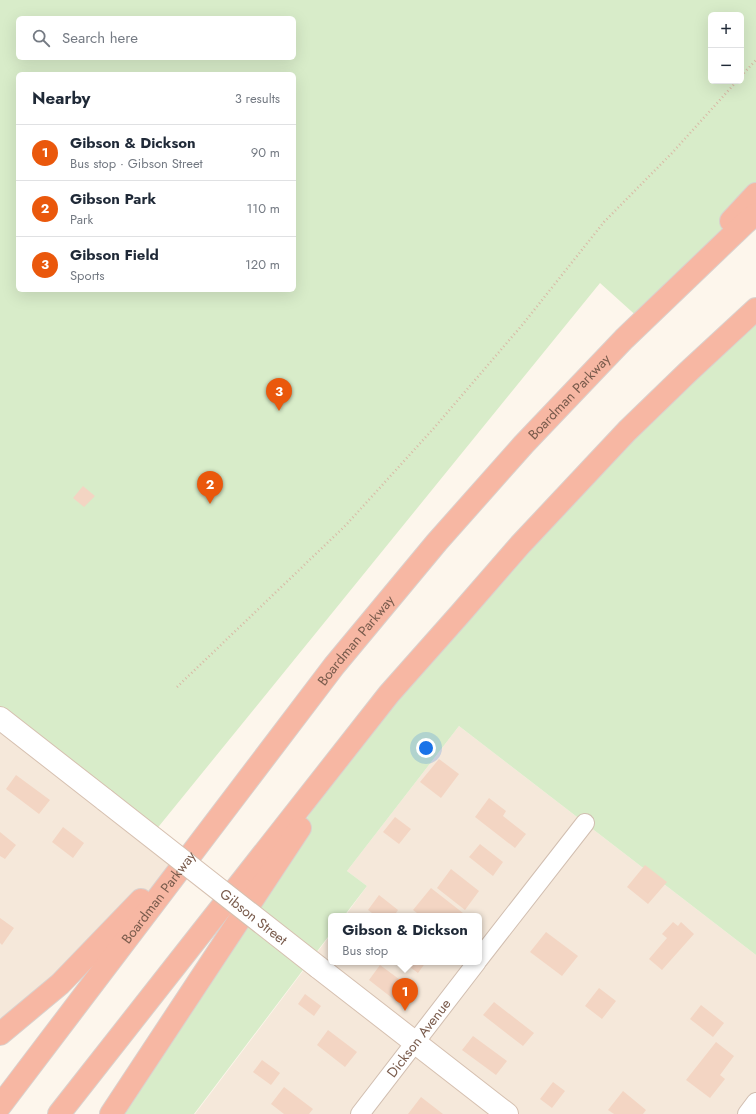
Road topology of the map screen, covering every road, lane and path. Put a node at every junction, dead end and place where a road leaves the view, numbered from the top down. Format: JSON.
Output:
{"nodes":[{"id":1,"x":756,"y":60,"type":"edge"},
{"id":2,"x":744,"y":73,"type":"edge"},
{"id":3,"x":733,"y":84,"type":"edge"},
{"id":4,"x":756,"y":194,"type":"edge"},
{"id":5,"x":756,"y":214,"type":"edge"},
{"id":6,"x":756,"y":309,"type":"edge"},
{"id":7,"x":624,"y":339,"type":"junction"},
{"id":8,"x":177,"y":687,"type":"dead end"},
{"id":9,"x":389,"y":694,"type":"junction"},
{"id":10,"x":2,"y":724,"type":"edge"},
{"id":11,"x":585,"y":823,"type":"dead end"},
{"id":12,"x":212,"y":827,"type":"junction"},
{"id":13,"x":482,"y":955,"type":"edge"},
{"id":14,"x":475,"y":965,"type":"edge"},
{"id":15,"x":0,"y":1034,"type":"edge"},
{"id":16,"x":415,"y":1042,"type":"junction"},
{"id":17,"x":756,"y":1102,"type":"edge"},
{"id":18,"x":0,"y":1106,"type":"edge"},
{"id":19,"x":59,"y":1114,"type":"edge"},
{"id":20,"x":111,"y":1114,"type":"edge"},
{"id":21,"x":360,"y":1114,"type":"edge"},
{"id":22,"x":507,"y":1114,"type":"edge"},
{"id":23,"x":747,"y":1114,"type":"edge"}],
"edges":[{"from":1,"to":2,"type":"path"},
{"from":3,"to":8,"type":"path"},
{"from":4,"to":7,"type":"highway"},
{"from":5,"to":7,"type":"highway","name":"Boardman Parkway"},
{"from":6,"to":9,"type":"highway"},
{"from":7,"to":12,"type":"highway","name":"Boardman Parkway"},
{"from":9,"to":19,"type":"highway"},
{"from":9,"to":20,"type":"highway"},
{"from":10,"to":16,"type":"street","name":"Gibson Street","bridge":true},
{"from":11,"to":13,"type":"street"},
{"from":12,"to":15,"type":"highway"},
{"from":12,"to":18,"type":"highway","name":"Boardman Parkway"},
{"from":14,"to":16,"type":"street","name":"Dickson Avenue"},
{"from":16,"to":21,"type":"street","name":"Dickson Avenue"},
{"from":16,"to":22,"type":"street","name":"Gibson Street"},
{"from":17,"to":23,"type":"street"}]}
